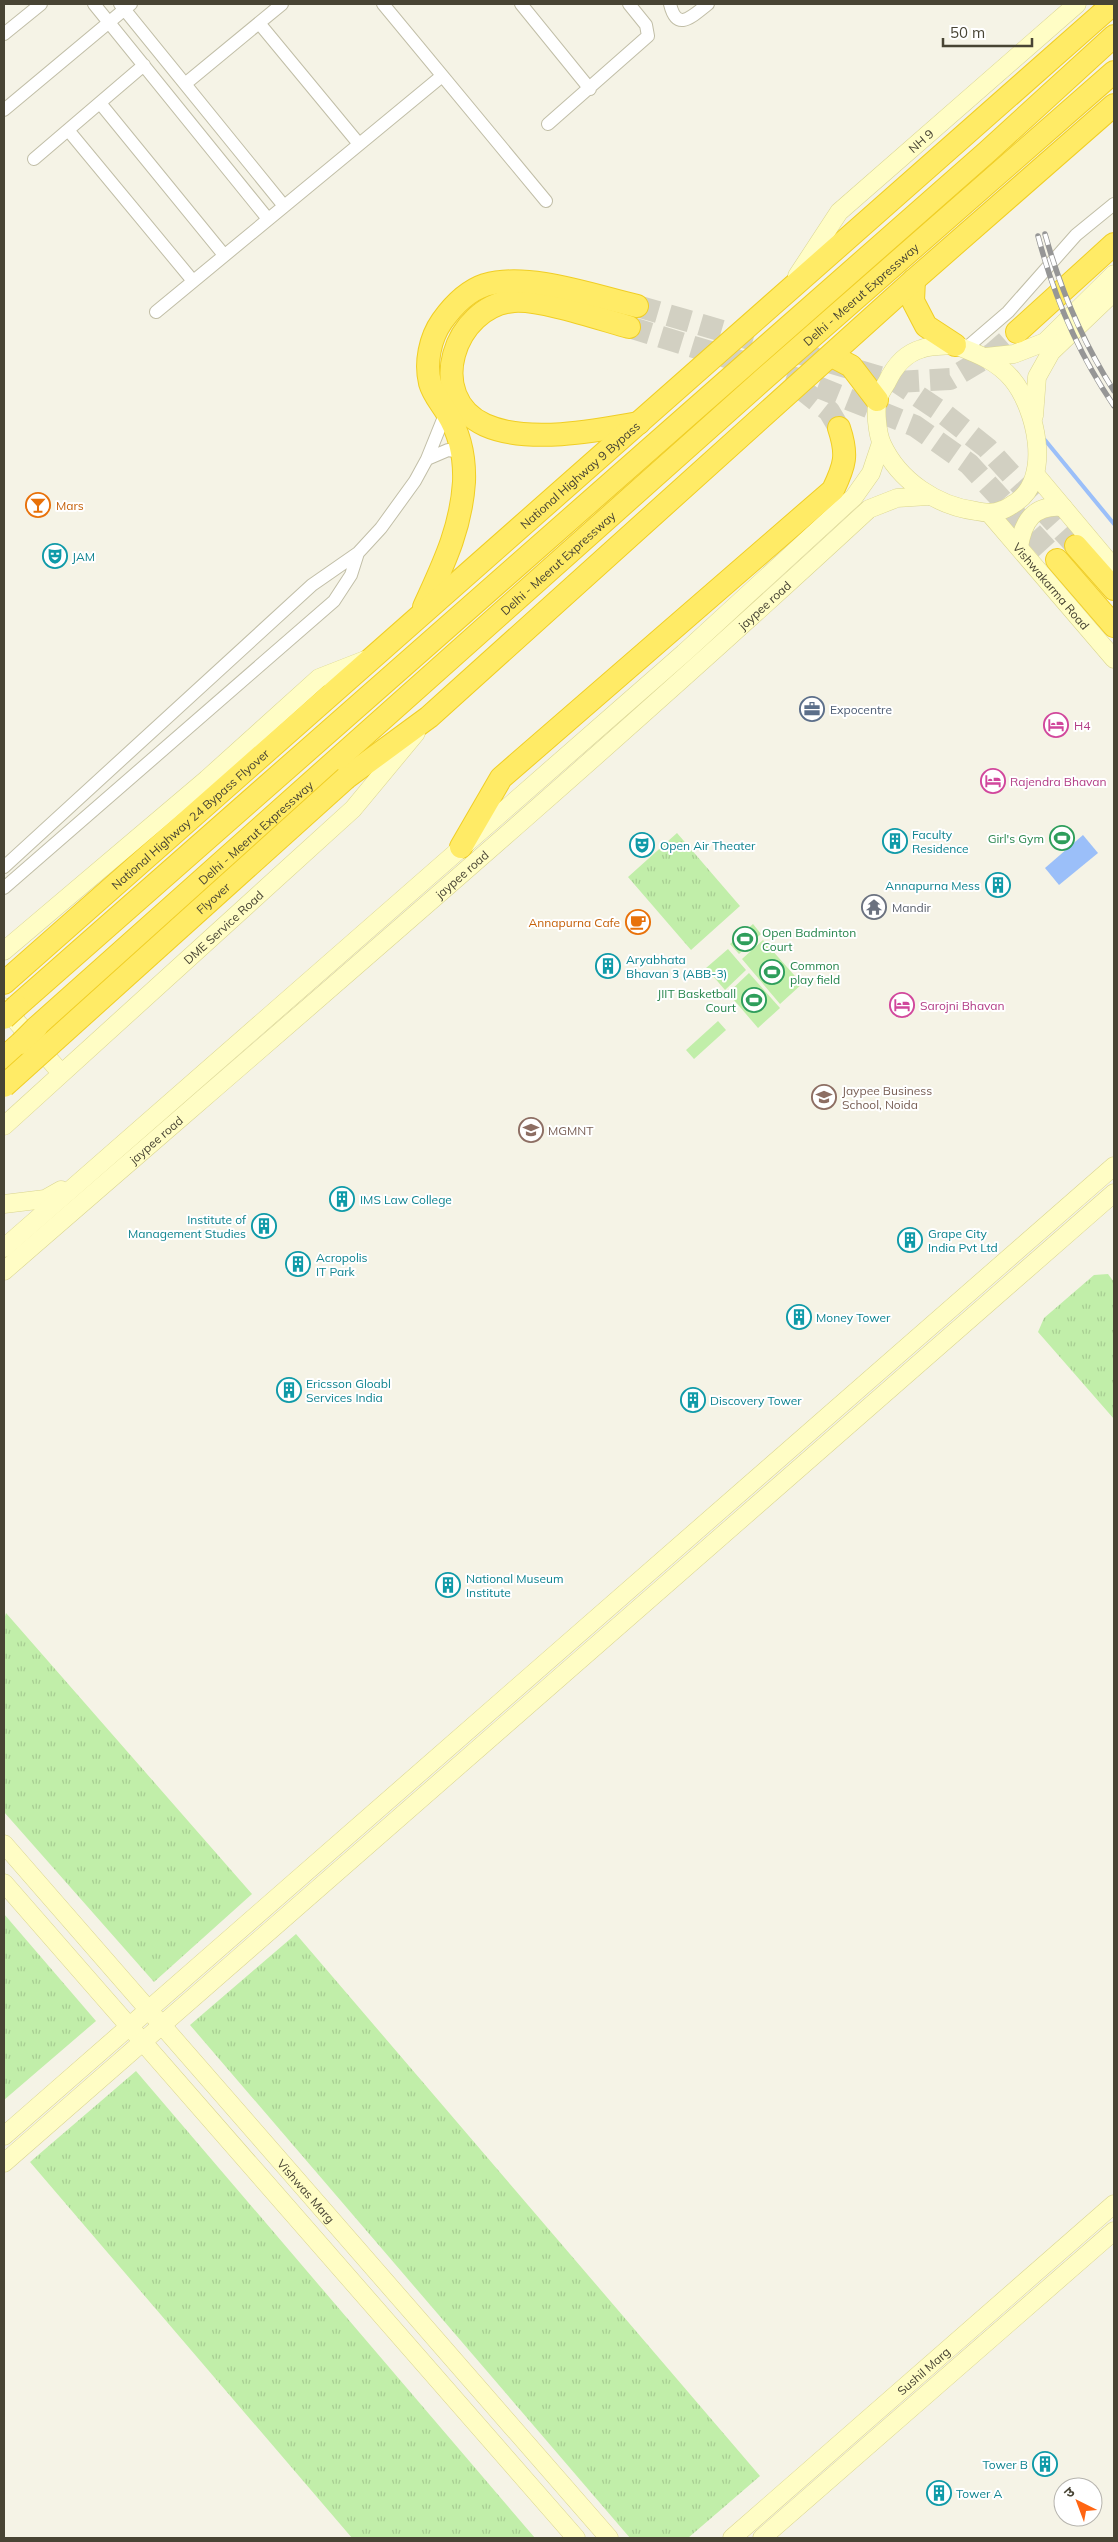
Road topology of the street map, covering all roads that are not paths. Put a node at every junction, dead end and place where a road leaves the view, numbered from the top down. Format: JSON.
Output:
{"nodes":[{"id":1,"x":41,"y":4,"type":"edge"},
{"id":2,"x":94,"y":4,"type":"edge"},
{"id":3,"x":282,"y":4,"type":"edge"},
{"id":4,"x":383,"y":4,"type":"edge"},
{"id":5,"x":521,"y":4,"type":"edge"},
{"id":6,"x":629,"y":4,"type":"edge"},
{"id":7,"x":670,"y":4,"type":"edge"},
{"id":8,"x":708,"y":4,"type":"edge"},
{"id":9,"x":1077,"y":4,"type":"edge"},
{"id":10,"x":1113,"y":4,"type":"edge"},
{"id":11,"x":125,"y":6,"type":"edge"},
{"id":12,"x":109,"y":22,"type":"junction"},
{"id":13,"x":259,"y":23,"type":"junction"},
{"id":14,"x":4,"y":34,"type":"edge"},
{"id":15,"x":1114,"y":36,"type":"edge"},
{"id":16,"x":144,"y":65,"type":"junction"},
{"id":17,"x":1114,"y":72,"type":"edge"},
{"id":18,"x":442,"y":76,"type":"junction"},
{"id":19,"x":185,"y":84,"type":"junction"},
{"id":20,"x":590,"y":89,"type":"junction"},
{"id":21,"x":100,"y":103,"type":"junction"},
{"id":22,"x":1114,"y":105,"type":"edge"},
{"id":23,"x":4,"y":110,"type":"edge"},
{"id":24,"x":548,"y":124,"type":"dead end"},
{"id":25,"x":68,"y":130,"type":"junction"},
{"id":26,"x":359,"y":144,"type":"junction"},
{"id":27,"x":34,"y":158,"type":"dead end"},
{"id":28,"x":546,"y":201,"type":"dead end"},
{"id":29,"x":1114,"y":204,"type":"edge"},
{"id":30,"x":284,"y":206,"type":"junction"},
{"id":31,"x":268,"y":219,"type":"junction"},
{"id":32,"x":1114,"y":244,"type":"edge"},
{"id":33,"x":224,"y":255,"type":"junction"},
{"id":34,"x":1114,"y":274,"type":"edge"},
{"id":35,"x":914,"y":280,"type":"junction"},
{"id":36,"x":193,"y":281,"type":"junction"},
{"id":37,"x":1114,"y":292,"type":"edge"},
{"id":38,"x":785,"y":295,"type":"junction"},
{"id":39,"x":637,"y":306,"type":"tunnel mouth"},
{"id":40,"x":156,"y":312,"type":"dead end"},
{"id":41,"x":629,"y":327,"type":"tunnel mouth"},
{"id":42,"x":1017,"y":332,"type":"tunnel mouth"},
{"id":43,"x":960,"y":347,"type":"junction"},
{"id":44,"x":832,"y":356,"type":"junction"},
{"id":45,"x":986,"y":357,"type":"junction"},
{"id":46,"x":878,"y":400,"type":"junction"},
{"id":47,"x":446,"y":412,"type":"junction"},
{"id":48,"x":1033,"y":422,"type":"junction"},
{"id":49,"x":640,"y":423,"type":"junction"},
{"id":50,"x":839,"y":428,"type":"tunnel mouth"},
{"id":51,"x":882,"y":443,"type":"junction"},
{"id":52,"x":462,"y":452,"type":"junction"},
{"id":53,"x":427,"y":459,"type":"junction"},
{"id":54,"x":1036,"y":474,"type":"junction"},
{"id":55,"x":928,"y":496,"type":"junction"},
{"id":56,"x":1063,"y":507,"type":"junction"},
{"id":57,"x":989,"y":513,"type":"junction"},
{"id":58,"x":1076,"y":546,"type":"tunnel mouth"},
{"id":59,"x":1019,"y":547,"type":"junction"},
{"id":60,"x":358,"y":553,"type":"junction"},
{"id":61,"x":1112,"y":559,"type":"edge"},
{"id":62,"x":1057,"y":560,"type":"tunnel mouth"},
{"id":63,"x":1114,"y":589,"type":"edge"},
{"id":64,"x":421,"y":615,"type":"junction"},
{"id":65,"x":1114,"y":626,"type":"edge"},
{"id":66,"x":684,"y":653,"type":"junction"},
{"id":67,"x":374,"y":656,"type":"junction"},
{"id":68,"x":1114,"y":659,"type":"edge"},
{"id":69,"x":698,"y":667,"type":"junction"},
{"id":70,"x":430,"y":716,"type":"junction"},
{"id":71,"x":42,"y":832,"type":"junction"},
{"id":72,"x":52,"y":846,"type":"junction"},
{"id":73,"x":461,"y":847,"type":"junction"},
{"id":74,"x":4,"y":867,"type":"edge"},
{"id":75,"x":422,"y":882,"type":"junction"},
{"id":76,"x":4,"y":888,"type":"edge"},
{"id":77,"x":434,"y":895,"type":"junction"},
{"id":78,"x":4,"y":952,"type":"edge"},
{"id":79,"x":4,"y":983,"type":"edge"},
{"id":80,"x":8,"y":1011,"type":"edge"},
{"id":81,"x":4,"y":1058,"type":"edge"},
{"id":82,"x":62,"y":1073,"type":"junction"},
{"id":83,"x":4,"y":1086,"type":"edge"},
{"id":84,"x":4,"y":1126,"type":"edge"},
{"id":85,"x":1114,"y":1166,"type":"edge"},
{"id":86,"x":82,"y":1179,"type":"junction"},
{"id":87,"x":1114,"y":1193,"type":"edge"},
{"id":88,"x":4,"y":1204,"type":"edge"},
{"id":89,"x":4,"y":1248,"type":"edge"},
{"id":90,"x":4,"y":1272,"type":"edge"},
{"id":91,"x":4,"y":1844,"type":"edge"},
{"id":92,"x":4,"y":1883,"type":"edge"},
{"id":93,"x":148,"y":2009,"type":"junction"},
{"id":94,"x":162,"y":2025,"type":"junction"},
{"id":95,"x":129,"y":2026,"type":"junction"},
{"id":96,"x":143,"y":2042,"type":"junction"},
{"id":97,"x":4,"y":2136,"type":"edge"},
{"id":98,"x":4,"y":2163,"type":"edge"},
{"id":99,"x":1114,"y":2204,"type":"edge"},
{"id":100,"x":1114,"y":2230,"type":"edge"},
{"id":101,"x":576,"y":2538,"type":"edge"},
{"id":102,"x":609,"y":2538,"type":"edge"},
{"id":103,"x":732,"y":2538,"type":"edge"},
{"id":104,"x":762,"y":2538,"type":"edge"}],
"edges":[{"from":1,"to":14,"type":"street"},
{"from":2,"to":12,"type":"street"},
{"from":3,"to":13,"type":"street"},
{"from":4,"to":18,"type":"street"},
{"from":5,"to":20,"type":"street"},
{"from":6,"to":20,"type":"street"},
{"from":7,"to":8,"type":"street"},
{"from":9,"to":38,"type":"street","name":"NH 9"},
{"from":10,"to":38,"type":"highway","name":"National Highway 9 Bypass"},
{"from":11,"to":12,"type":"street"},
{"from":11,"to":19,"type":"street"},
{"from":12,"to":16,"type":"street"},
{"from":12,"to":23,"type":"street"},
{"from":13,"to":19,"type":"street"},
{"from":13,"to":26,"type":"street"},
{"from":15,"to":80,"type":"highway","name":"Delhi - Meerut Expressway"},
{"from":16,"to":21,"type":"street"},
{"from":16,"to":31,"type":"street"},
{"from":17,"to":81,"type":"highway","name":"Delhi - Meerut Expressway"},
{"from":18,"to":26,"type":"street"},
{"from":18,"to":28,"type":"street"},
{"from":19,"to":30,"type":"street"},
{"from":20,"to":24,"type":"street"},
{"from":21,"to":25,"type":"street"},
{"from":21,"to":33,"type":"street"},
{"from":22,"to":35,"type":"highway","name":"Flyover"},
{"from":25,"to":27,"type":"street"},
{"from":25,"to":36,"type":"street"},
{"from":26,"to":30,"type":"street"},
{"from":29,"to":43,"type":"street"},
{"from":30,"to":31,"type":"street"},
{"from":31,"to":33,"type":"street"},
{"from":32,"to":42,"type":"highway"},
{"from":33,"to":36,"type":"street"},
{"from":34,"to":45,"type":"street"},
{"from":35,"to":43,"type":"highway"},
{"from":35,"to":44,"type":"highway","name":"Flyover"},
{"from":36,"to":40,"type":"street"},
{"from":37,"to":48,"type":"street"},
{"from":38,"to":49,"type":"highway","name":"National Highway 9 Bypass"},
{"from":39,"to":47,"type":"highway"},
{"from":41,"to":49,"type":"highway"},
{"from":43,"to":45,"type":"street"},
{"from":43,"to":46,"type":"street"},
{"from":44,"to":46,"type":"highway"},
{"from":44,"to":70,"type":"highway","name":"Flyover"},
{"from":45,"to":48,"type":"street"},
{"from":46,"to":51,"type":"street"},
{"from":47,"to":52,"type":"highway"},
{"from":47,"to":53,"type":"street"},
{"from":48,"to":54,"type":"street"},
{"from":49,"to":64,"type":"highway","name":"National Highway 9 Bypass"},
{"from":50,"to":73,"type":"highway"},
{"from":51,"to":55,"type":"street"},
{"from":51,"to":66,"type":"street"},
{"from":52,"to":53,"type":"street"},
{"from":52,"to":64,"type":"highway"},
{"from":53,"to":60,"type":"street"},
{"from":54,"to":56,"type":"street"},
{"from":54,"to":57,"type":"street"},
{"from":55,"to":57,"type":"street"},
{"from":55,"to":69,"type":"street","name":"jaypee road"},
{"from":56,"to":59,"type":"street"},
{"from":56,"to":61,"type":"street"},
{"from":57,"to":59,"type":"street","name":"Vishwakarma Road"},
{"from":58,"to":63,"type":"highway"},
{"from":59,"to":68,"type":"street","name":"Vishwakarma Road"},
{"from":60,"to":71,"type":"street"},
{"from":60,"to":72,"type":"street"},
{"from":62,"to":65,"type":"highway"},
{"from":64,"to":67,"type":"highway","name":"National Highway 9 Bypass"},
{"from":66,"to":69,"type":"street"},
{"from":66,"to":73,"type":"street"},
{"from":67,"to":78,"type":"street"},
{"from":67,"to":79,"type":"highway","name":"National Highway 24 Bypass Flyover"},
{"from":69,"to":77,"type":"street","name":"jaypee road"},
{"from":70,"to":82,"type":"street","name":"DME Service Road"},
{"from":70,"to":83,"type":"highway","name":"Flyover","bridge":true},
{"from":71,"to":72,"type":"street"},
{"from":71,"to":74,"type":"street"},
{"from":72,"to":76,"type":"street"},
{"from":73,"to":75,"type":"street"},
{"from":75,"to":77,"type":"street"},
{"from":75,"to":86,"type":"street"},
{"from":77,"to":90,"type":"street","name":"jaypee road"},
{"from":80,"to":82,"type":"street"},
{"from":82,"to":84,"type":"street","name":"DME Service Road"},
{"from":85,"to":93,"type":"street"},
{"from":86,"to":88,"type":"street"},
{"from":86,"to":89,"type":"street"},
{"from":87,"to":94,"type":"street"},
{"from":91,"to":93,"type":"street","name":"Vishwas Marg"},
{"from":92,"to":95,"type":"street","name":"Vishwas Marg"},
{"from":93,"to":94,"type":"street","name":"Vishwas Marg"},
{"from":93,"to":95,"type":"street"},
{"from":94,"to":96,"type":"street"},
{"from":94,"to":102,"type":"street","name":"Vishwas Marg"},
{"from":95,"to":96,"type":"street","name":"Vishwas Marg"},
{"from":95,"to":97,"type":"street"},
{"from":96,"to":98,"type":"street"},
{"from":96,"to":101,"type":"street","name":"Vishwas Marg"},
{"from":99,"to":103,"type":"street","name":"Sushil Marg"},
{"from":100,"to":104,"type":"street","name":"Sushil Marg"}]}
